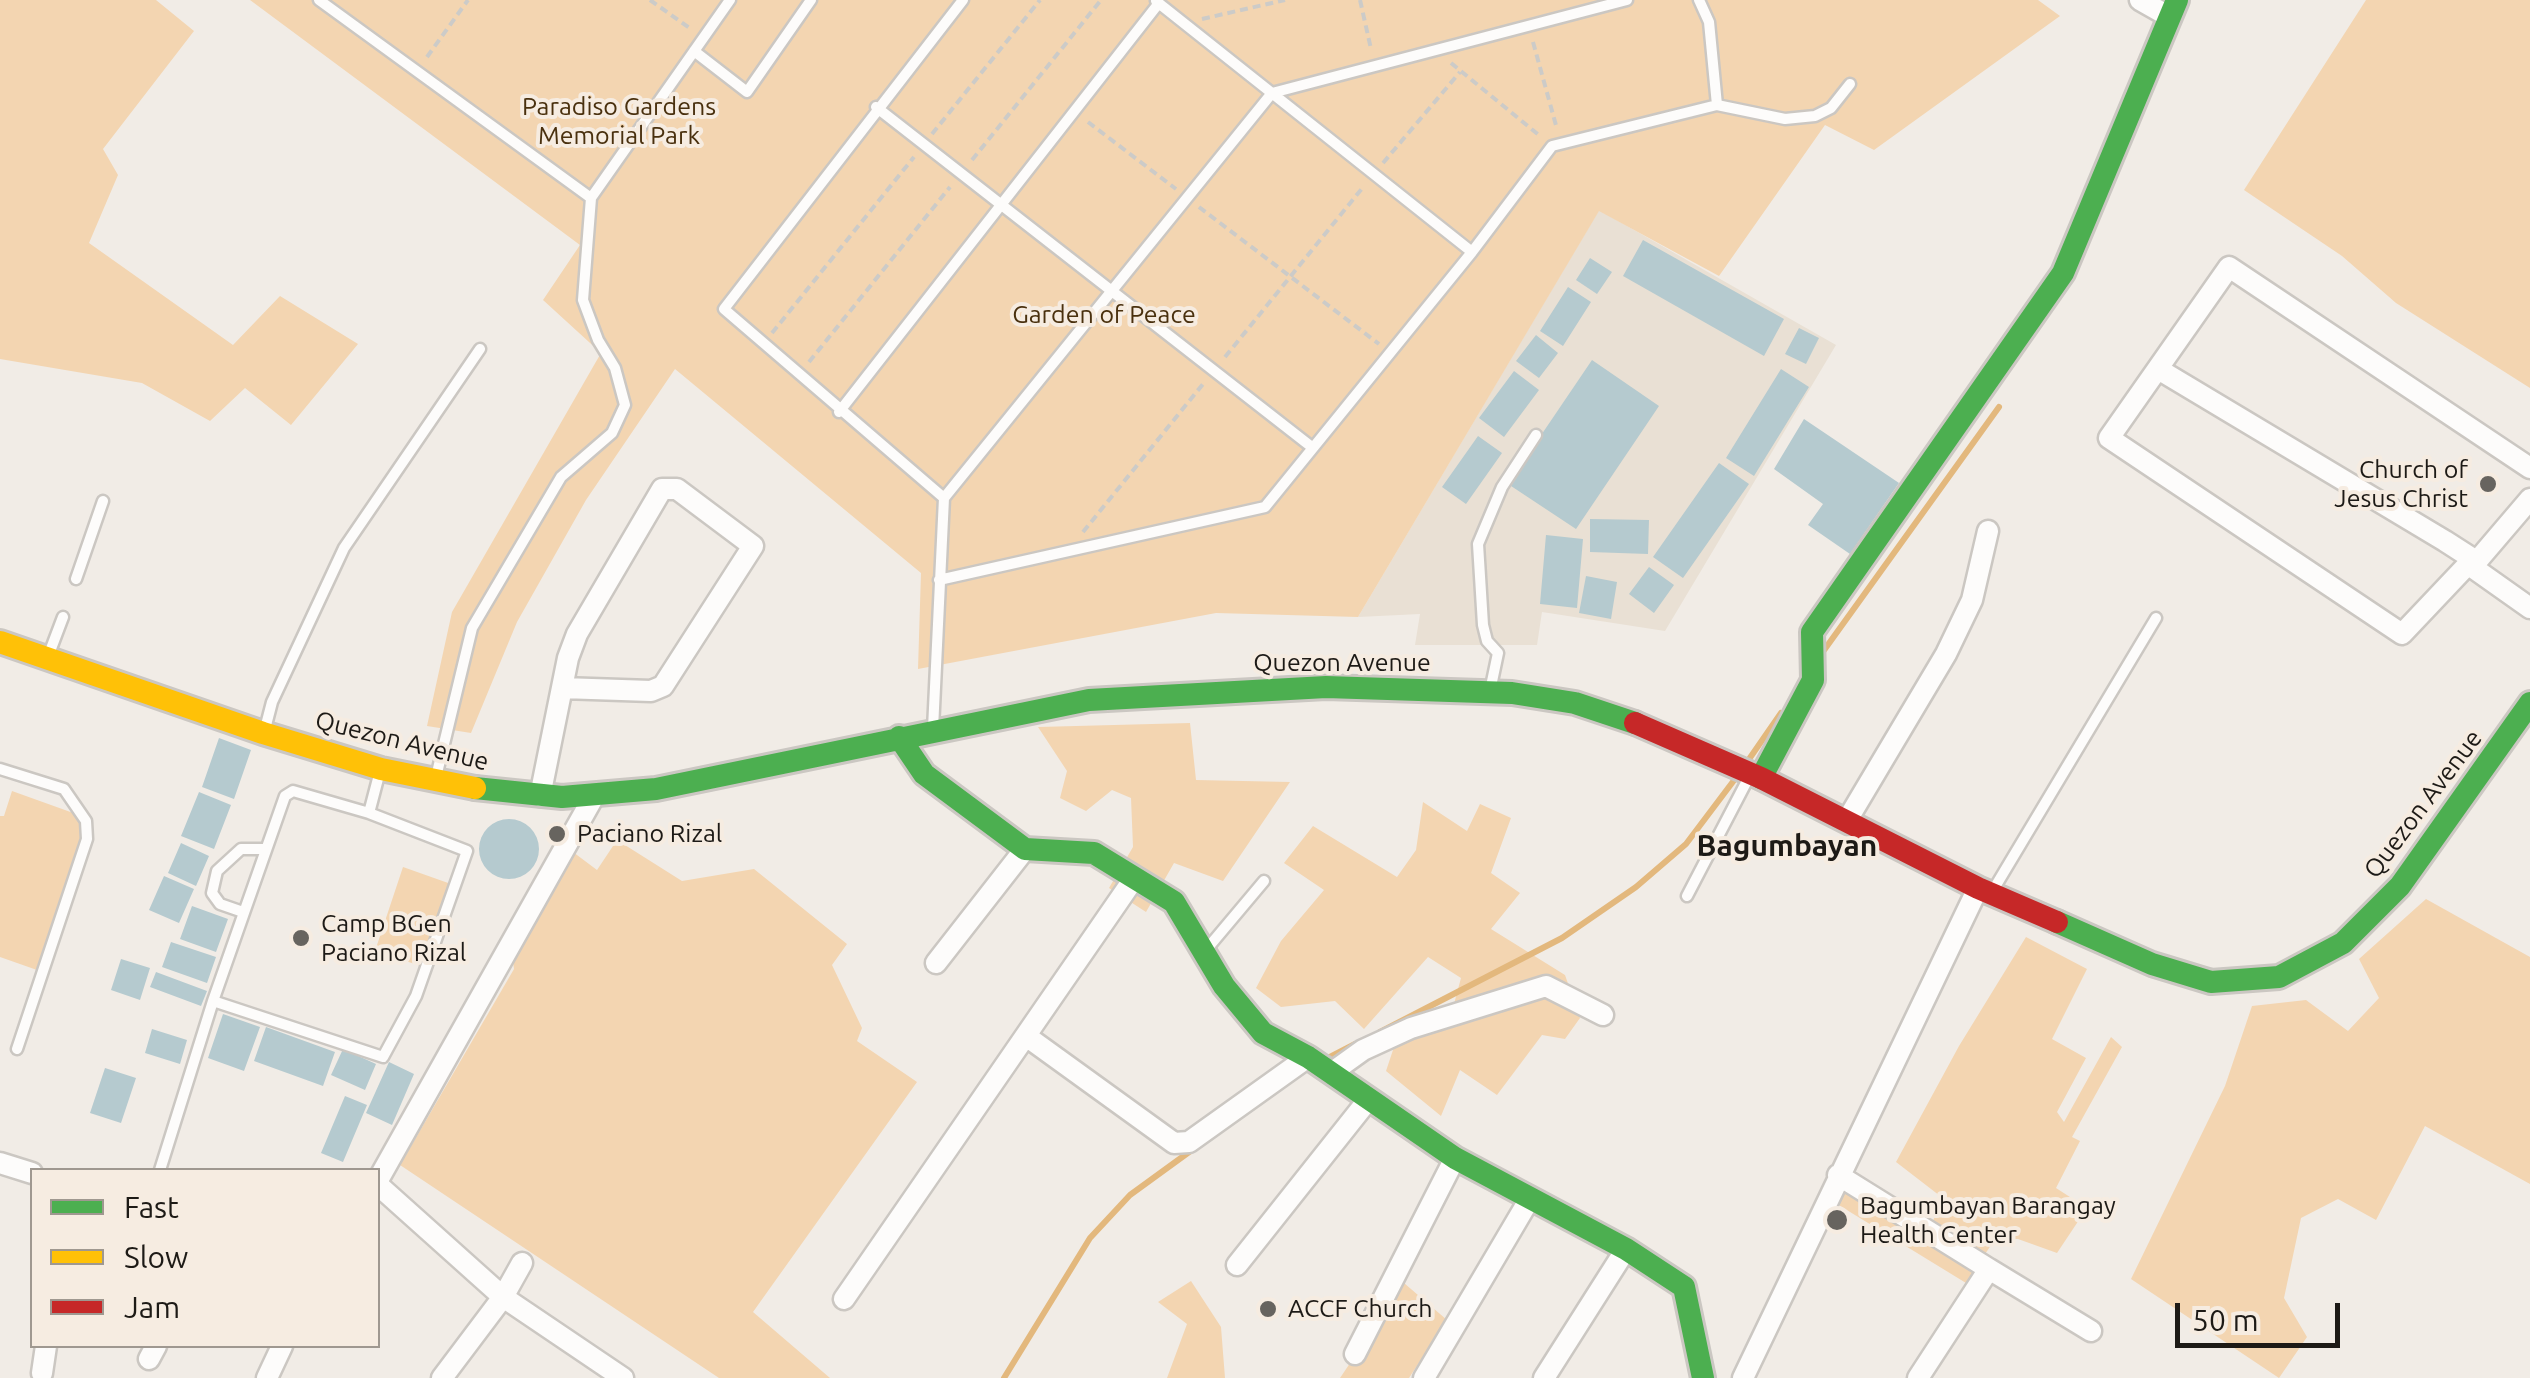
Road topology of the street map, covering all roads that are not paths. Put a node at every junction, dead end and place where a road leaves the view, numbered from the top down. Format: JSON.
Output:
{"nodes":[{"id":1,"x":319,"y":0,"type":"edge"},
{"id":2,"x":730,"y":0,"type":"edge"},
{"id":3,"x":811,"y":0,"type":"edge"},
{"id":4,"x":963,"y":0,"type":"edge"},
{"id":5,"x":1626,"y":0,"type":"edge"},
{"id":6,"x":1699,"y":0,"type":"edge"},
{"id":7,"x":2140,"y":0,"type":"edge"},
{"id":8,"x":1157,"y":2,"type":"edge"},
{"id":9,"x":2174,"y":8,"type":"edge"},
{"id":10,"x":694,"y":51,"type":"junction"},
{"id":11,"x":1850,"y":84,"type":"dead end"},
{"id":12,"x":1272,"y":92,"type":"junction"},
{"id":13,"x":1717,"y":105,"type":"junction"},
{"id":14,"x":876,"y":107,"type":"junction"},
{"id":15,"x":591,"y":198,"type":"junction"},
{"id":16,"x":1002,"y":204,"type":"junction"},
{"id":17,"x":1472,"y":252,"type":"junction"},
{"id":18,"x":1112,"y":290,"type":"junction"},
{"id":19,"x":480,"y":348,"type":"dead end"},
{"id":20,"x":2158,"y":369,"type":"junction"},
{"id":21,"x":839,"y":412,"type":"junction"},
{"id":22,"x":1536,"y":435,"type":"dead end"},
{"id":23,"x":1313,"y":448,"type":"junction"},
{"id":24,"x":2530,"y":468,"type":"edge"},
{"id":25,"x":944,"y":498,"type":"junction"},
{"id":26,"x":2530,"y":499,"type":"edge"},
{"id":27,"x":103,"y":501,"type":"dead end"},
{"id":28,"x":1988,"y":531,"type":"dead end"},
{"id":29,"x":2472,"y":563,"type":"junction"},
{"id":30,"x":76,"y":578,"type":"dead end"},
{"id":31,"x":939,"y":580,"type":"junction"},
{"id":32,"x":2530,"y":608,"type":"edge"},
{"id":33,"x":63,"y":617,"type":"dead end"},
{"id":34,"x":2156,"y":618,"type":"dead end"},
{"id":35,"x":0,"y":642,"type":"edge"},
{"id":36,"x":47,"y":660,"type":"junction"},
{"id":37,"x":562,"y":688,"type":"junction"},
{"id":38,"x":1490,"y":692,"type":"junction"},
{"id":39,"x":2530,"y":703,"type":"edge"},
{"id":40,"x":933,"y":729,"type":"junction"},
{"id":41,"x":264,"y":733,"type":"junction"},
{"id":42,"x":899,"y":737,"type":"junction"},
{"id":43,"x":0,"y":769,"type":"edge"},
{"id":44,"x":381,"y":769,"type":"junction"},
{"id":45,"x":1756,"y":776,"type":"junction"},
{"id":46,"x":434,"y":782,"type":"junction"},
{"id":47,"x":540,"y":796,"type":"junction"},
{"id":48,"x":594,"y":796,"type":"junction"},
{"id":49,"x":369,"y":814,"type":"junction"},
{"id":50,"x":1846,"y":822,"type":"junction"},
{"id":51,"x":266,"y":849,"type":"junction"},
{"id":52,"x":1025,"y":849,"type":"junction"},
{"id":53,"x":1134,"y":880,"type":"junction"},
{"id":54,"x":1264,"y":882,"type":"dead end"},
{"id":55,"x":1984,"y":890,"type":"junction"},
{"id":56,"x":1686,"y":896,"type":"dead end"},
{"id":57,"x":243,"y":912,"type":"junction"},
{"id":58,"x":1205,"y":951,"type":"junction"},
{"id":59,"x":936,"y":963,"type":"dead end"},
{"id":60,"x":213,"y":1001,"type":"junction"},
{"id":61,"x":1602,"y":1015,"type":"dead end"},
{"id":62,"x":1026,"y":1036,"type":"junction"},
{"id":63,"x":18,"y":1048,"type":"dead end"},
{"id":64,"x":1308,"y":1056,"type":"junction"},
{"id":65,"x":1331,"y":1074,"type":"junction"},
{"id":66,"x":1368,"y":1100,"type":"junction"},
{"id":67,"x":1455,"y":1158,"type":"junction"},
{"id":68,"x":0,"y":1162,"type":"edge"},
{"id":69,"x":161,"y":1168,"type":"edge"},
{"id":70,"x":30,"y":1172,"type":"edge"},
{"id":71,"x":1838,"y":1175,"type":"junction"},
{"id":72,"x":380,"y":1179,"type":"edge"},
{"id":73,"x":380,"y":1185,"type":"edge"},
{"id":74,"x":1529,"y":1200,"type":"junction"},
{"id":75,"x":1626,"y":1249,"type":"junction"},
{"id":76,"x":522,"y":1263,"type":"dead end"},
{"id":77,"x":1237,"y":1265,"type":"dead end"},
{"id":78,"x":1989,"y":1268,"type":"junction"},
{"id":79,"x":504,"y":1297,"type":"junction"},
{"id":80,"x":844,"y":1299,"type":"dead end"},
{"id":81,"x":2091,"y":1331,"type":"dead end"},
{"id":82,"x":46,"y":1348,"type":"edge"},
{"id":83,"x":281,"y":1348,"type":"edge"},
{"id":84,"x":1354,"y":1354,"type":"dead end"},
{"id":85,"x":42,"y":1373,"type":"dead end"},
{"id":86,"x":268,"y":1378,"type":"edge"},
{"id":87,"x":442,"y":1378,"type":"edge"},
{"id":88,"x":623,"y":1378,"type":"edge"},
{"id":89,"x":1424,"y":1378,"type":"edge"},
{"id":90,"x":1544,"y":1378,"type":"edge"},
{"id":91,"x":1703,"y":1378,"type":"edge"},
{"id":92,"x":1743,"y":1378,"type":"edge"},
{"id":93,"x":1918,"y":1378,"type":"edge"}],
"edges":[{"from":1,"to":15,"type":"lane"},
{"from":2,"to":10,"type":"lane"},
{"from":3,"to":10,"type":"lane"},
{"from":4,"to":14,"type":"lane"},
{"from":5,"to":12,"type":"lane"},
{"from":6,"to":13,"type":"lane"},
{"from":7,"to":9,"type":"street"},
{"from":8,"to":12,"type":"lane"},
{"from":8,"to":16,"type":"lane"},
{"from":9,"to":45,"type":"main road"},
{"from":10,"to":15,"type":"lane"},
{"from":11,"to":13,"type":"lane"},
{"from":12,"to":17,"type":"lane"},
{"from":12,"to":18,"type":"lane"},
{"from":13,"to":17,"type":"lane"},
{"from":14,"to":16,"type":"lane"},
{"from":14,"to":21,"type":"lane"},
{"from":15,"to":46,"type":"lane"},
{"from":16,"to":18,"type":"lane"},
{"from":16,"to":21,"type":"lane"},
{"from":17,"to":23,"type":"lane"},
{"from":18,"to":23,"type":"lane"},
{"from":18,"to":25,"type":"lane"},
{"from":19,"to":41,"type":"lane"},
{"from":20,"to":24,"type":"street"},
{"from":20,"to":29,"type":"street"},
{"from":20,"to":29,"type":"street"},
{"from":21,"to":25,"type":"lane"},
{"from":22,"to":38,"type":"lane"},
{"from":23,"to":31,"type":"lane"},
{"from":25,"to":31,"type":"lane"},
{"from":26,"to":29,"type":"street"},
{"from":27,"to":30,"type":"lane"},
{"from":28,"to":50,"type":"street"},
{"from":29,"to":32,"type":"street"},
{"from":31,"to":40,"type":"lane"},
{"from":33,"to":36,"type":"lane"},
{"from":34,"to":55,"type":"lane"},
{"from":35,"to":36,"type":"main road","name":"Quezon Avenue"},
{"from":36,"to":41,"type":"main road","name":"Quezon Avenue"},
{"from":37,"to":37,"type":"street"},
{"from":37,"to":47,"type":"street"},
{"from":38,"to":40,"type":"main road","name":"Quezon Avenue"},
{"from":38,"to":45,"type":"main road","name":"Quezon Avenue"},
{"from":39,"to":55,"type":"main road","name":"Quezon Avenue"},
{"from":40,"to":42,"type":"main road","name":"Quezon Avenue"},
{"from":41,"to":44,"type":"main road","name":"Quezon Avenue"},
{"from":42,"to":48,"type":"main road","name":"Quezon Avenue"},
{"from":42,"to":52,"type":"main road"},
{"from":43,"to":63,"type":"lane"},
{"from":44,"to":46,"type":"main road","name":"Quezon Avenue"},
{"from":44,"to":49,"type":"lane"},
{"from":45,"to":50,"type":"main road","name":"Quezon Avenue"},
{"from":45,"to":56,"type":"lane"},
{"from":46,"to":47,"type":"main road","name":"Quezon Avenue"},
{"from":47,"to":48,"type":"main road","name":"Quezon Avenue"},
{"from":48,"to":72,"type":"street"},
{"from":49,"to":51,"type":"lane"},
{"from":49,"to":60,"type":"lane"},
{"from":50,"to":55,"type":"main road","name":"Quezon Avenue"},
{"from":51,"to":57,"type":"lane"},
{"from":51,"to":57,"type":"lane"},
{"from":52,"to":53,"type":"main road"},
{"from":52,"to":59,"type":"street"},
{"from":53,"to":58,"type":"main road"},
{"from":53,"to":62,"type":"street"},
{"from":54,"to":58,"type":"lane"},
{"from":55,"to":71,"type":"street"},
{"from":57,"to":60,"type":"lane"},
{"from":58,"to":64,"type":"main road"},
{"from":60,"to":69,"type":"lane"},
{"from":61,"to":65,"type":"street"},
{"from":62,"to":64,"type":"street"},
{"from":62,"to":80,"type":"street"},
{"from":64,"to":65,"type":"main road"},
{"from":65,"to":66,"type":"main road"},
{"from":66,"to":67,"type":"main road"},
{"from":66,"to":77,"type":"street"},
{"from":67,"to":74,"type":"main road"},
{"from":67,"to":84,"type":"street"},
{"from":68,"to":70,"type":"street"},
{"from":71,"to":78,"type":"street"},
{"from":71,"to":92,"type":"street"},
{"from":73,"to":79,"type":"street"},
{"from":74,"to":75,"type":"main road"},
{"from":74,"to":89,"type":"street"},
{"from":75,"to":90,"type":"street"},
{"from":75,"to":91,"type":"main road"},
{"from":76,"to":79,"type":"street"},
{"from":78,"to":81,"type":"street"},
{"from":78,"to":93,"type":"street"},
{"from":79,"to":87,"type":"street"},
{"from":79,"to":88,"type":"street"},
{"from":82,"to":85,"type":"street"},
{"from":83,"to":86,"type":"street"}]}
